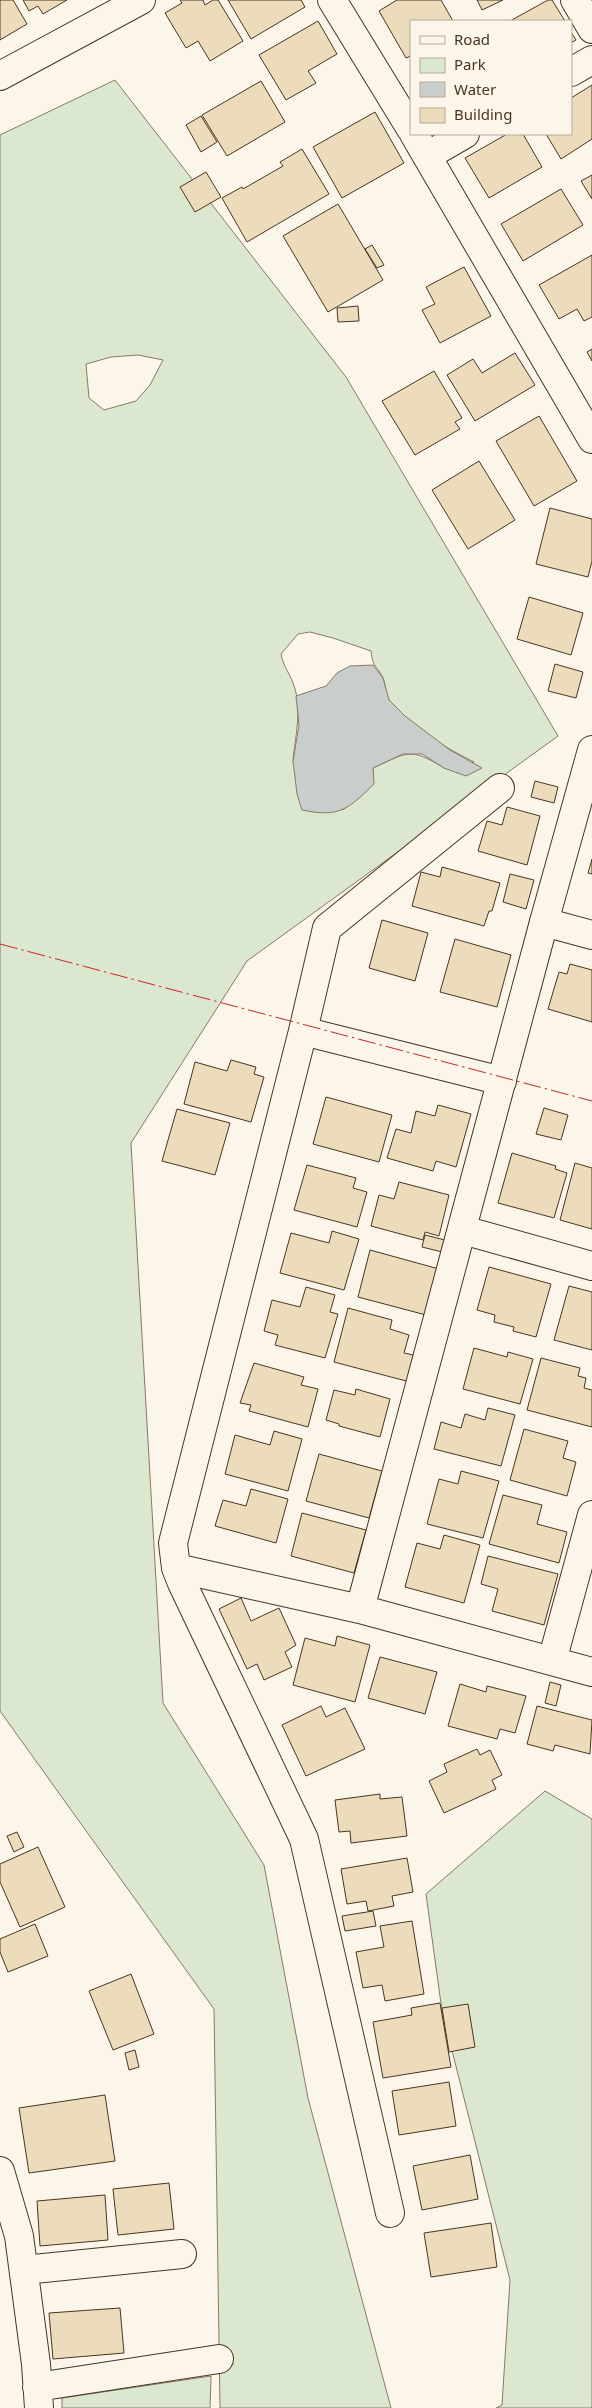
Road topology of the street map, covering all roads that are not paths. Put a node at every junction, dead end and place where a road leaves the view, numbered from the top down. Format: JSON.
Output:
{"nodes":[{"id":1,"x":141,"y":0,"type":"edge"},
{"id":2,"x":332,"y":0,"type":"edge"},
{"id":3,"x":575,"y":0,"type":"edge"},
{"id":4,"x":592,"y":29,"type":"edge"},
{"id":5,"x":592,"y":60,"type":"edge"},
{"id":6,"x":572,"y":71,"type":"edge"},
{"id":7,"x":0,"y":76,"type":"edge"},
{"id":8,"x":410,"y":127,"type":"edge"},
{"id":9,"x":461,"y":135,"type":"edge"},
{"id":10,"x":420,"y":145,"type":"edge"},
{"id":11,"x":592,"y":439,"type":"edge"},
{"id":12,"x":592,"y":750,"type":"edge"},
{"id":13,"x":500,"y":788,"type":"dead end"},
{"id":14,"x":544,"y":922,"type":"junction"},
{"id":15,"x":592,"y":935,"type":"edge"},
{"id":16,"x":303,"y":1031,"type":"junction"},
{"id":17,"x":502,"y":1081,"type":"junction"},
{"id":18,"x":463,"y":1230,"type":"junction"},
{"id":19,"x":592,"y":1266,"type":"edge"},
{"id":20,"x":592,"y":1515,"type":"edge"},
{"id":21,"x":176,"y":1568,"type":"junction"},
{"id":22,"x":360,"y":1609,"type":"junction"},
{"id":23,"x":552,"y":1661,"type":"junction"},
{"id":24,"x":592,"y":1672,"type":"edge"},
{"id":25,"x":0,"y":2171,"type":"edge"},
{"id":26,"x":390,"y":2213,"type":"dead end"},
{"id":27,"x":182,"y":2254,"type":"dead end"},
{"id":28,"x":24,"y":2270,"type":"junction"},
{"id":29,"x":218,"y":2359,"type":"dead end"},
{"id":30,"x":38,"y":2397,"type":"edge"}],
"edges":[{"from":1,"to":7,"type":"street"},
{"from":2,"to":8,"type":"street"},
{"from":3,"to":4,"type":"street"},
{"from":5,"to":6,"type":"street"},
{"from":9,"to":10,"type":"street"},
{"from":10,"to":11,"type":"street"},
{"from":12,"to":14,"type":"street"},
{"from":13,"to":16,"type":"street"},
{"from":14,"to":15,"type":"street"},
{"from":14,"to":17,"type":"street"},
{"from":16,"to":17,"type":"street"},
{"from":16,"to":21,"type":"street"},
{"from":17,"to":18,"type":"street"},
{"from":18,"to":19,"type":"street"},
{"from":18,"to":22,"type":"street"},
{"from":20,"to":23,"type":"street"},
{"from":21,"to":22,"type":"street"},
{"from":21,"to":26,"type":"street"},
{"from":22,"to":23,"type":"street"},
{"from":23,"to":24,"type":"street"},
{"from":25,"to":28,"type":"street"},
{"from":27,"to":28,"type":"street"},
{"from":28,"to":30,"type":"street"},
{"from":29,"to":30,"type":"street"}]}
